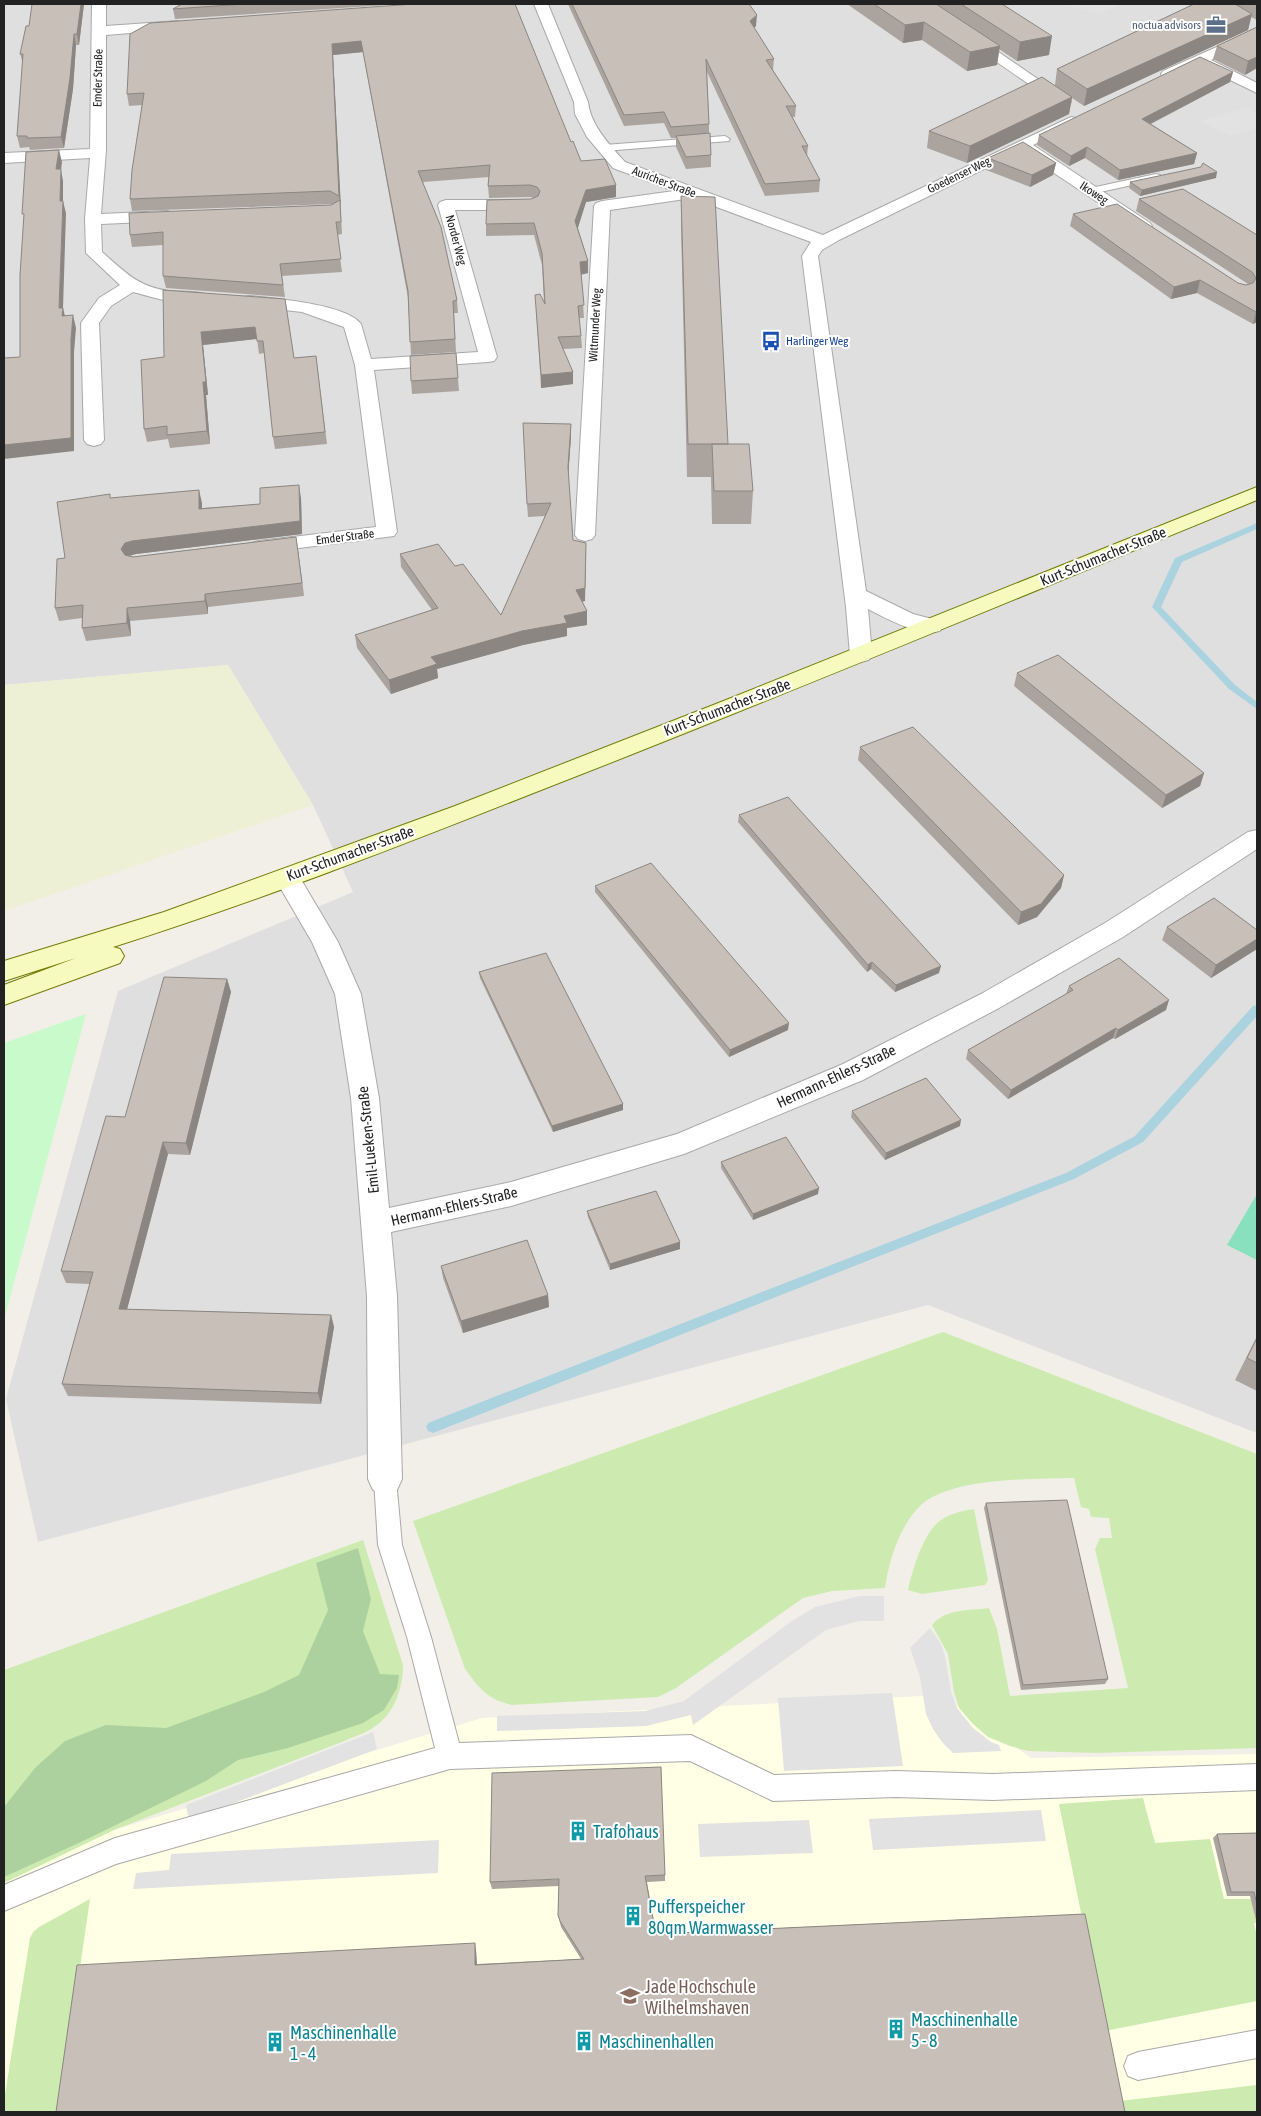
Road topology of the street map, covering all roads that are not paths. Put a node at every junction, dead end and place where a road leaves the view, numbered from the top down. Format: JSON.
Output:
{"nodes":[{"id":1,"x":99,"y":4,"type":"edge"},
{"id":2,"x":541,"y":4,"type":"edge"},
{"id":3,"x":920,"y":4,"type":"edge"},
{"id":4,"x":187,"y":24,"type":"edge"},
{"id":5,"x":1254,"y":27,"type":"edge"},
{"id":6,"x":99,"y":31,"type":"junction"},
{"id":7,"x":1198,"y":59,"type":"junction"},
{"id":8,"x":1154,"y":80,"type":"edge"},
{"id":9,"x":1257,"y":89,"type":"edge"},
{"id":10,"x":725,"y":139,"type":"dead end"},
{"id":11,"x":1022,"y":145,"type":"junction"},
{"id":12,"x":604,"y":148,"type":"junction"},
{"id":13,"x":4,"y":158,"type":"edge"},
{"id":14,"x":96,"y":158,"type":"junction"},
{"id":15,"x":4,"y":169,"type":"edge"},
{"id":16,"x":1166,"y":175,"type":"edge"},
{"id":17,"x":1091,"y":191,"type":"junction"},
{"id":18,"x":692,"y":193,"type":"junction"},
{"id":19,"x":531,"y":204,"type":"edge"},
{"id":20,"x":179,"y":216,"type":"edge"},
{"id":21,"x":93,"y":219,"type":"junction"},
{"id":22,"x":1154,"y":232,"type":"edge"},
{"id":23,"x":824,"y":241,"type":"junction"},
{"id":24,"x":131,"y":286,"type":"junction"},
{"id":25,"x":217,"y":299,"type":"edge"},
{"id":26,"x":237,"y":300,"type":"edge"},
{"id":27,"x":364,"y":365,"type":"junction"},
{"id":28,"x":94,"y":440,"type":"dead end"},
{"id":29,"x":1257,"y":493,"type":"edge"},
{"id":30,"x":585,"y":535,"type":"dead end"},
{"id":31,"x":245,"y":549,"type":"edge"},
{"id":32,"x":856,"y":594,"type":"junction"},
{"id":33,"x":932,"y":626,"type":"junction"},
{"id":34,"x":860,"y":655,"type":"junction"},
{"id":35,"x":1257,"y":838,"type":"edge"},
{"id":36,"x":287,"y":877,"type":"junction"},
{"id":37,"x":194,"y":911,"type":"junction"},
{"id":38,"x":4,"y":972,"type":"edge"},
{"id":39,"x":4,"y":995,"type":"edge"},
{"id":40,"x":376,"y":1223,"type":"junction"},
{"id":41,"x":385,"y":1480,"type":"joint"},
{"id":42,"x":450,"y":1756,"type":"junction"},
{"id":43,"x":1257,"y":1777,"type":"edge"},
{"id":44,"x":4,"y":1898,"type":"edge"},
{"id":45,"x":1257,"y":2044,"type":"edge"},
{"id":46,"x":1138,"y":2066,"type":"dead end"}],
"edges":[{"from":1,"to":6,"type":"street","name":"Emder Straße"},
{"from":2,"to":12,"type":"street","name":"Auricher Straße"},
{"from":3,"to":11,"type":"street","name":"Goedenser Weg"},
{"from":4,"to":6,"type":"street"},
{"from":5,"to":7,"type":"street"},
{"from":6,"to":14,"type":"street","name":"Emder Straße"},
{"from":7,"to":8,"type":"street"},
{"from":7,"to":9,"type":"street"},
{"from":10,"to":12,"type":"lane"},
{"from":11,"to":17,"type":"street","name":"Ikoweg"},
{"from":11,"to":23,"type":"street","name":"Goedenser Weg"},
{"from":12,"to":18,"type":"street","name":"Auricher Straße"},
{"from":13,"to":14,"type":"street"},
{"from":14,"to":15,"type":"street"},
{"from":14,"to":21,"type":"street","name":"Emder Straße"},
{"from":16,"to":17,"type":"lane"},
{"from":17,"to":22,"type":"street","name":"Ikoweg"},
{"from":18,"to":23,"type":"street","name":"Auricher Straße"},
{"from":18,"to":30,"type":"street","name":"Wittmunder Weg"},
{"from":19,"to":27,"type":"street","name":"Norder Weg"},
{"from":20,"to":21,"type":"street"},
{"from":21,"to":24,"type":"street","name":"Emder Straße"},
{"from":23,"to":32,"type":"street"},
{"from":24,"to":25,"type":"street","name":"Emder Straße"},
{"from":24,"to":28,"type":"street"},
{"from":26,"to":27,"type":"street","name":"Emder Straße"},
{"from":27,"to":31,"type":"street","name":"Emder Straße"},
{"from":29,"to":33,"type":"street","name":"Kurt-Schumacher-Straße"},
{"from":32,"to":33,"type":"street"},
{"from":32,"to":34,"type":"street"},
{"from":33,"to":34,"type":"street","name":"Kurt-Schumacher-Straße"},
{"from":34,"to":36,"type":"street","name":"Kurt-Schumacher-Straße"},
{"from":35,"to":40,"type":"street","name":"Hermann-Ehlers-Straße"},
{"from":36,"to":37,"type":"street","name":"Kurt-Schumacher-Straße"},
{"from":36,"to":40,"type":"street","name":"Emil-Lueken-Straße"},
{"from":37,"to":38,"type":"street","name":"Kurt-Schumacher-Straße"},
{"from":37,"to":39,"type":"street","name":"Kurt-Schumacher-Straße"},
{"from":40,"to":41,"type":"street","name":"Emil-Lueken-Straße"},
{"from":41,"to":42,"type":"lane"},
{"from":42,"to":43,"type":"lane"},
{"from":42,"to":44,"type":"lane"},
{"from":45,"to":46,"type":"lane"}]}
